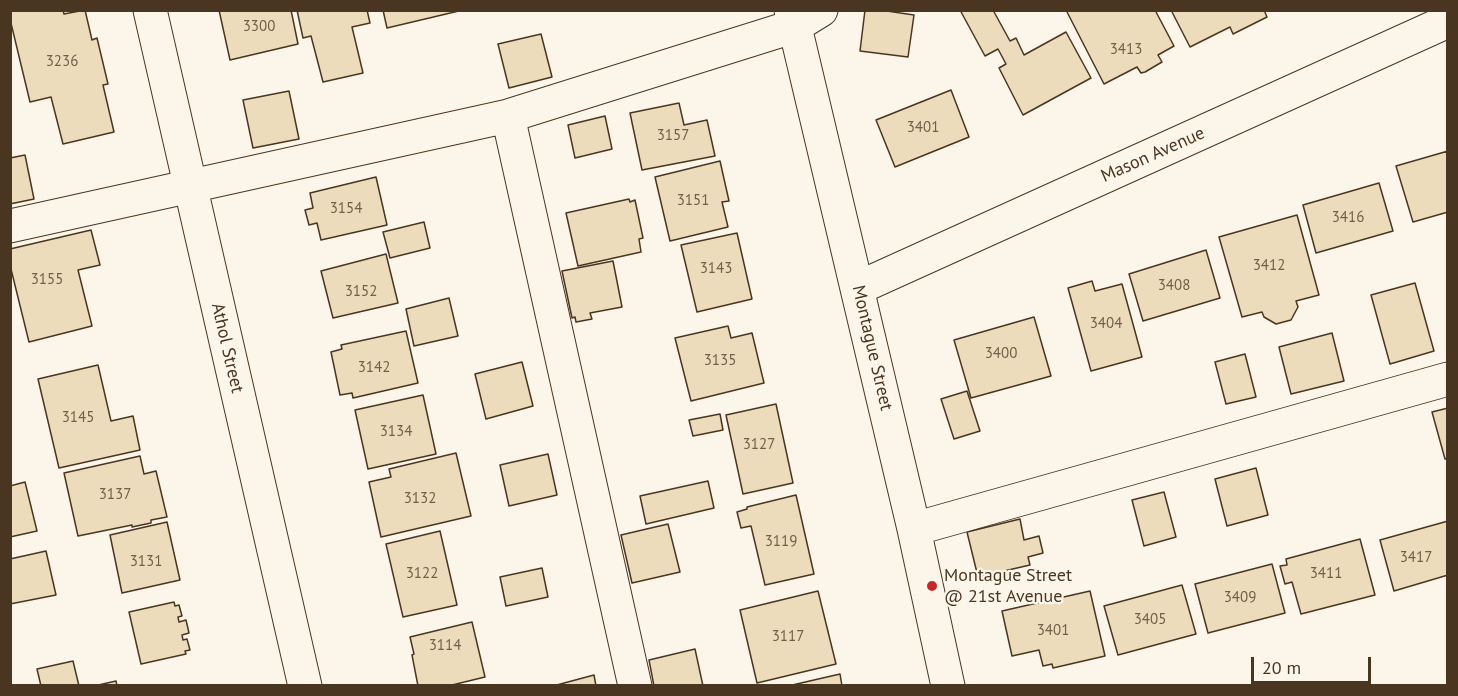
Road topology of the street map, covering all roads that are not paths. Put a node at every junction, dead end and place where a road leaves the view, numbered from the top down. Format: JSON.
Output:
{"nodes":[{"id":1,"x":150,"y":10,"type":"edge"},
{"id":2,"x":802,"y":16,"type":"edge"},
{"id":3,"x":1448,"y":21,"type":"edge"},
{"id":4,"x":508,"y":116,"type":"junction"},
{"id":5,"x":190,"y":187,"type":"junction"},
{"id":6,"x":10,"y":226,"type":"edge"},
{"id":7,"x":858,"y":288,"type":"junction"},
{"id":8,"x":1448,"y":379,"type":"edge"},
{"id":9,"x":914,"y":529,"type":"junction"},
{"id":10,"x":305,"y":686,"type":"edge"},
{"id":11,"x":635,"y":686,"type":"edge"},
{"id":12,"x":948,"y":686,"type":"edge"}],
"edges":[{"from":1,"to":5,"type":"street","name":"Athol Street"},
{"from":2,"to":4,"type":"street"},
{"from":2,"to":7,"type":"street","name":"Montague Street"},
{"from":3,"to":7,"type":"street","name":"Mason Avenue"},
{"from":4,"to":5,"type":"street"},
{"from":4,"to":11,"type":"street"},
{"from":5,"to":6,"type":"street"},
{"from":5,"to":10,"type":"street","name":"Athol Street"},
{"from":7,"to":9,"type":"street","name":"Montague Street"},
{"from":8,"to":9,"type":"street"},
{"from":9,"to":12,"type":"street","name":"Montague Street"}]}
